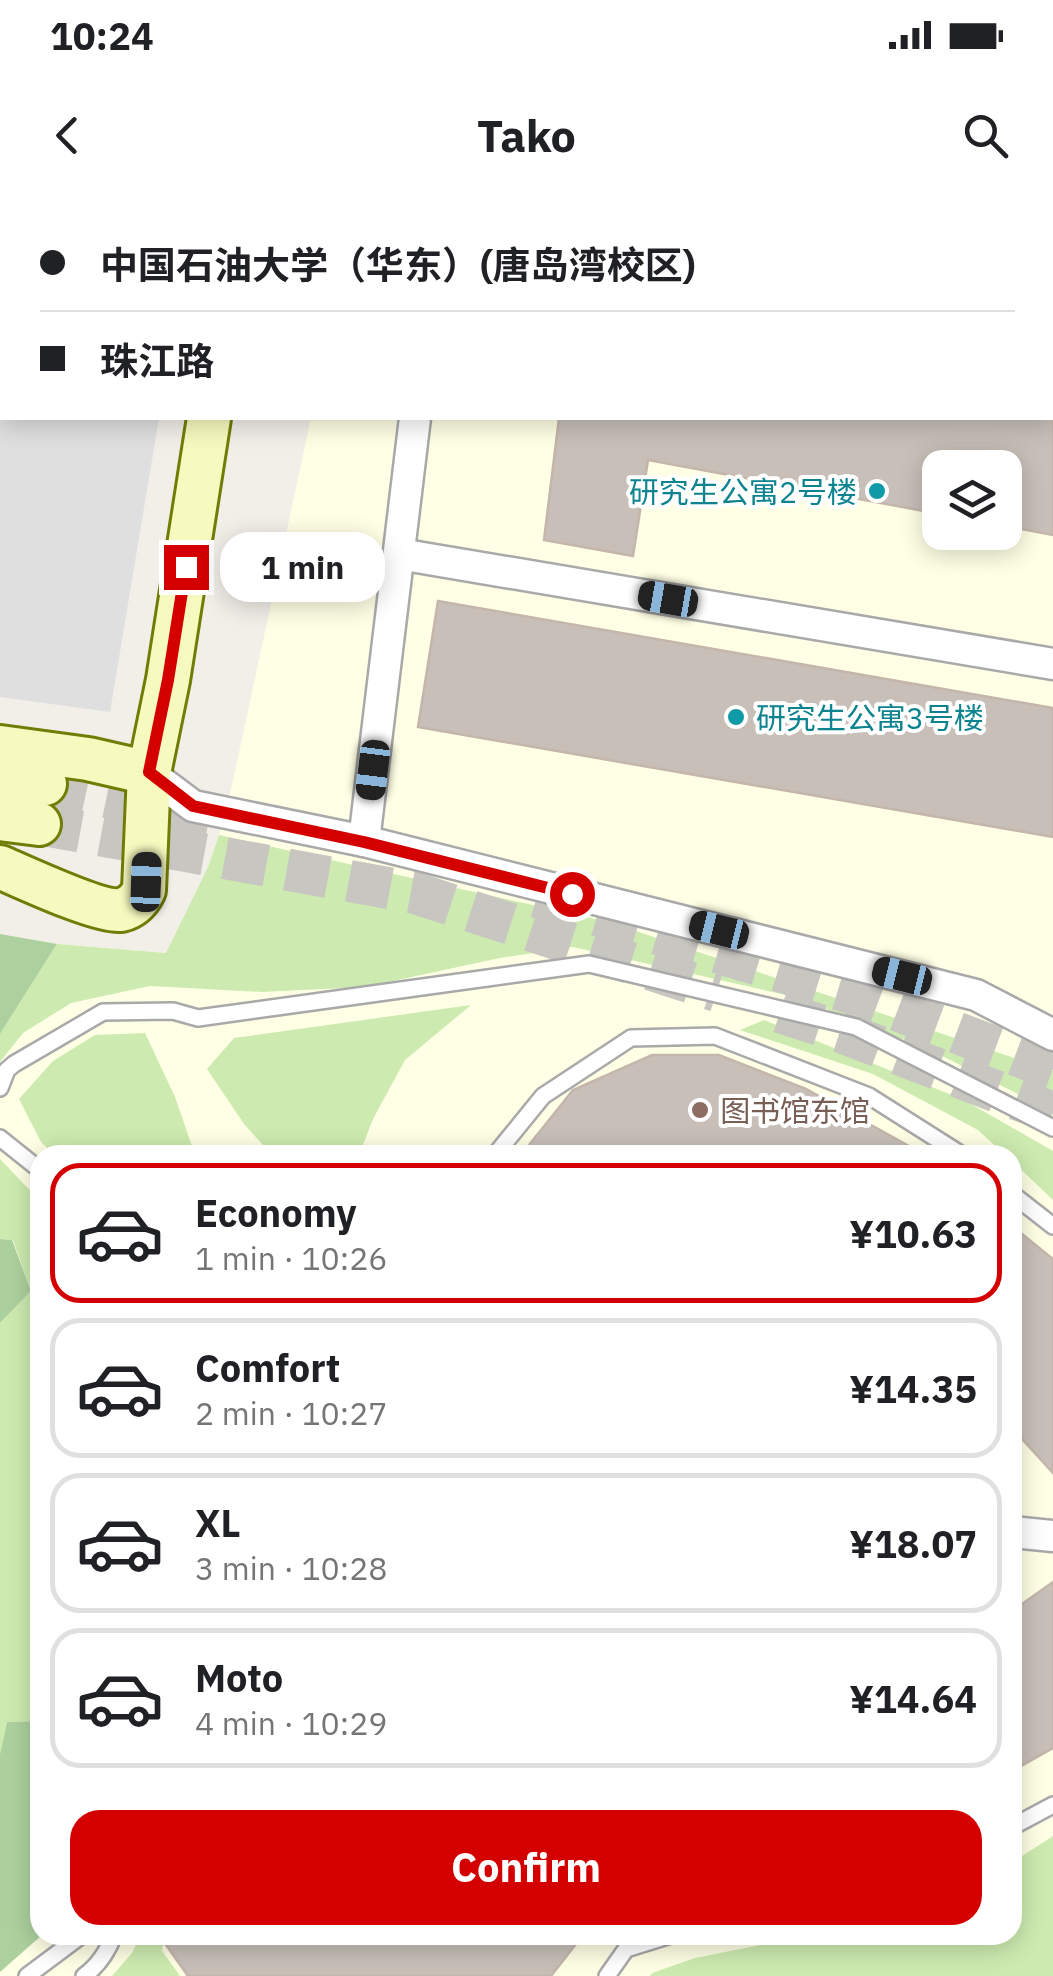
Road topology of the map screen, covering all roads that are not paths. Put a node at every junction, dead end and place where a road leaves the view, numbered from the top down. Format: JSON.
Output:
{"nodes":[{"id":1,"x":209,"y":420,"type":"edge"},
{"id":2,"x":415,"y":420,"type":"edge"},
{"id":3,"x":399,"y":554,"type":"junction"},
{"id":4,"x":1053,"y":664,"type":"edge"},
{"id":5,"x":0,"y":747,"type":"edge"},
{"id":6,"x":149,"y":772,"type":"junction"},
{"id":7,"x":0,"y":778,"type":"edge"},
{"id":8,"x":28,"y":809,"type":"tunnel mouth"},
{"id":9,"x":364,"y":842,"type":"junction"},
{"id":10,"x":0,"y":867,"type":"edge"},
{"id":11,"x":1053,"y":1035,"type":"edge"},
{"id":12,"x":0,"y":1088,"type":"edge"},
{"id":13,"x":1053,"y":1128,"type":"edge"},
{"id":14,"x":0,"y":1138,"type":"edge"},
{"id":15,"x":503,"y":1145,"type":"edge"},
{"id":16,"x":946,"y":1145,"type":"edge"},
{"id":17,"x":30,"y":1162,"type":"edge"},
{"id":18,"x":1022,"y":1202,"type":"edge"},
{"id":19,"x":1053,"y":1226,"type":"edge"},
{"id":20,"x":1022,"y":1533,"type":"edge"},
{"id":21,"x":1053,"y":1536,"type":"edge"},
{"id":22,"x":1053,"y":1805,"type":"edge"},
{"id":23,"x":1022,"y":1822,"type":"edge"},
{"id":24,"x":68,"y":1945,"type":"edge"},
{"id":25,"x":110,"y":1945,"type":"edge"},
{"id":26,"x":639,"y":1945,"type":"edge"},
{"id":27,"x":26,"y":1976,"type":"edge"},
{"id":28,"x":84,"y":1976,"type":"edge"},
{"id":29,"x":607,"y":1976,"type":"edge"}],
"edges":[{"from":1,"to":6,"type":"street"},
{"from":2,"to":3,"type":"street"},
{"from":3,"to":4,"type":"street"},
{"from":3,"to":9,"type":"street"},
{"from":5,"to":6,"type":"street"},
{"from":6,"to":9,"type":"street"},
{"from":6,"to":10,"type":"street"},
{"from":7,"to":8,"type":"street"},
{"from":9,"to":11,"type":"street"},
{"from":12,"to":13,"type":"lane"},
{"from":14,"to":17,"type":"lane"},
{"from":15,"to":16,"type":"lane"},
{"from":18,"to":19,"type":"lane"},
{"from":20,"to":21,"type":"street"},
{"from":22,"to":23,"type":"lane"},
{"from":24,"to":27,"type":"lane"},
{"from":25,"to":28,"type":"lane"},
{"from":26,"to":29,"type":"lane"}]}
